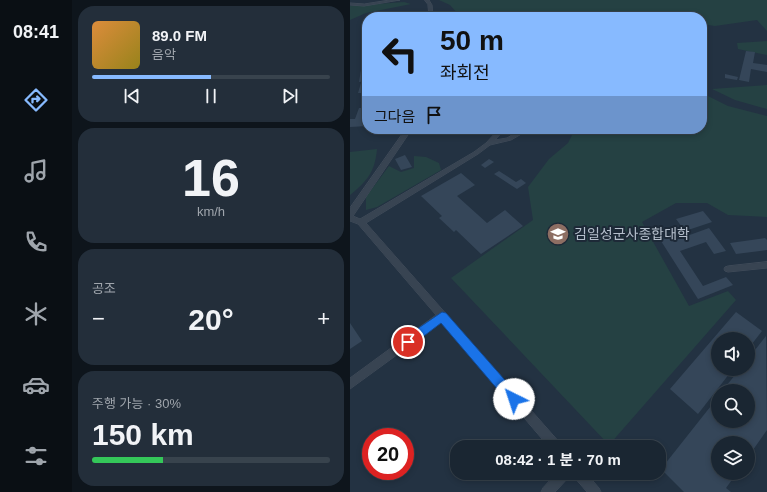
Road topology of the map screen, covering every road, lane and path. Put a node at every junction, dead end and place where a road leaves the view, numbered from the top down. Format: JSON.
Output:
{"nodes":[{"id":1,"x":398,"y":0,"type":"edge"},
{"id":2,"x":427,"y":0,"type":"edge"},
{"id":3,"x":350,"y":4,"type":"edge"},
{"id":4,"x":431,"y":12,"type":"edge"},
{"id":5,"x":406,"y":134,"type":"edge"},
{"id":6,"x":497,"y":134,"type":"edge"},
{"id":7,"x":517,"y":134,"type":"edge"},
{"id":8,"x":488,"y":144,"type":"junction"},
{"id":9,"x":350,"y":214,"type":"edge"},
{"id":10,"x":350,"y":218,"type":"edge"},
{"id":11,"x":361,"y":222,"type":"junction"},
{"id":12,"x":767,"y":265,"type":"edge"},
{"id":13,"x":728,"y":269,"type":"dead end"},
{"id":14,"x":442,"y":316,"type":"junction"},
{"id":15,"x":350,"y":384,"type":"edge"},
{"id":16,"x":550,"y":440,"type":"edge"},
{"id":17,"x":558,"y":480,"type":"edge"},
{"id":18,"x":584,"y":480,"type":"edge"},
{"id":19,"x":547,"y":492,"type":"edge"},
{"id":20,"x":595,"y":492,"type":"edge"}],
"edges":[{"from":1,"to":3,"type":"lane"},
{"from":2,"to":4,"type":"lane"},
{"from":5,"to":9,"type":"lane"},
{"from":6,"to":8,"type":"lane"},
{"from":7,"to":8,"type":"lane"},
{"from":8,"to":11,"type":"lane"},
{"from":10,"to":11,"type":"lane"},
{"from":11,"to":14,"type":"lane"},
{"from":12,"to":13,"type":"lane"},
{"from":14,"to":15,"type":"lane"},
{"from":14,"to":16,"type":"lane"},
{"from":17,"to":19,"type":"lane"},
{"from":18,"to":20,"type":"lane"}]}
